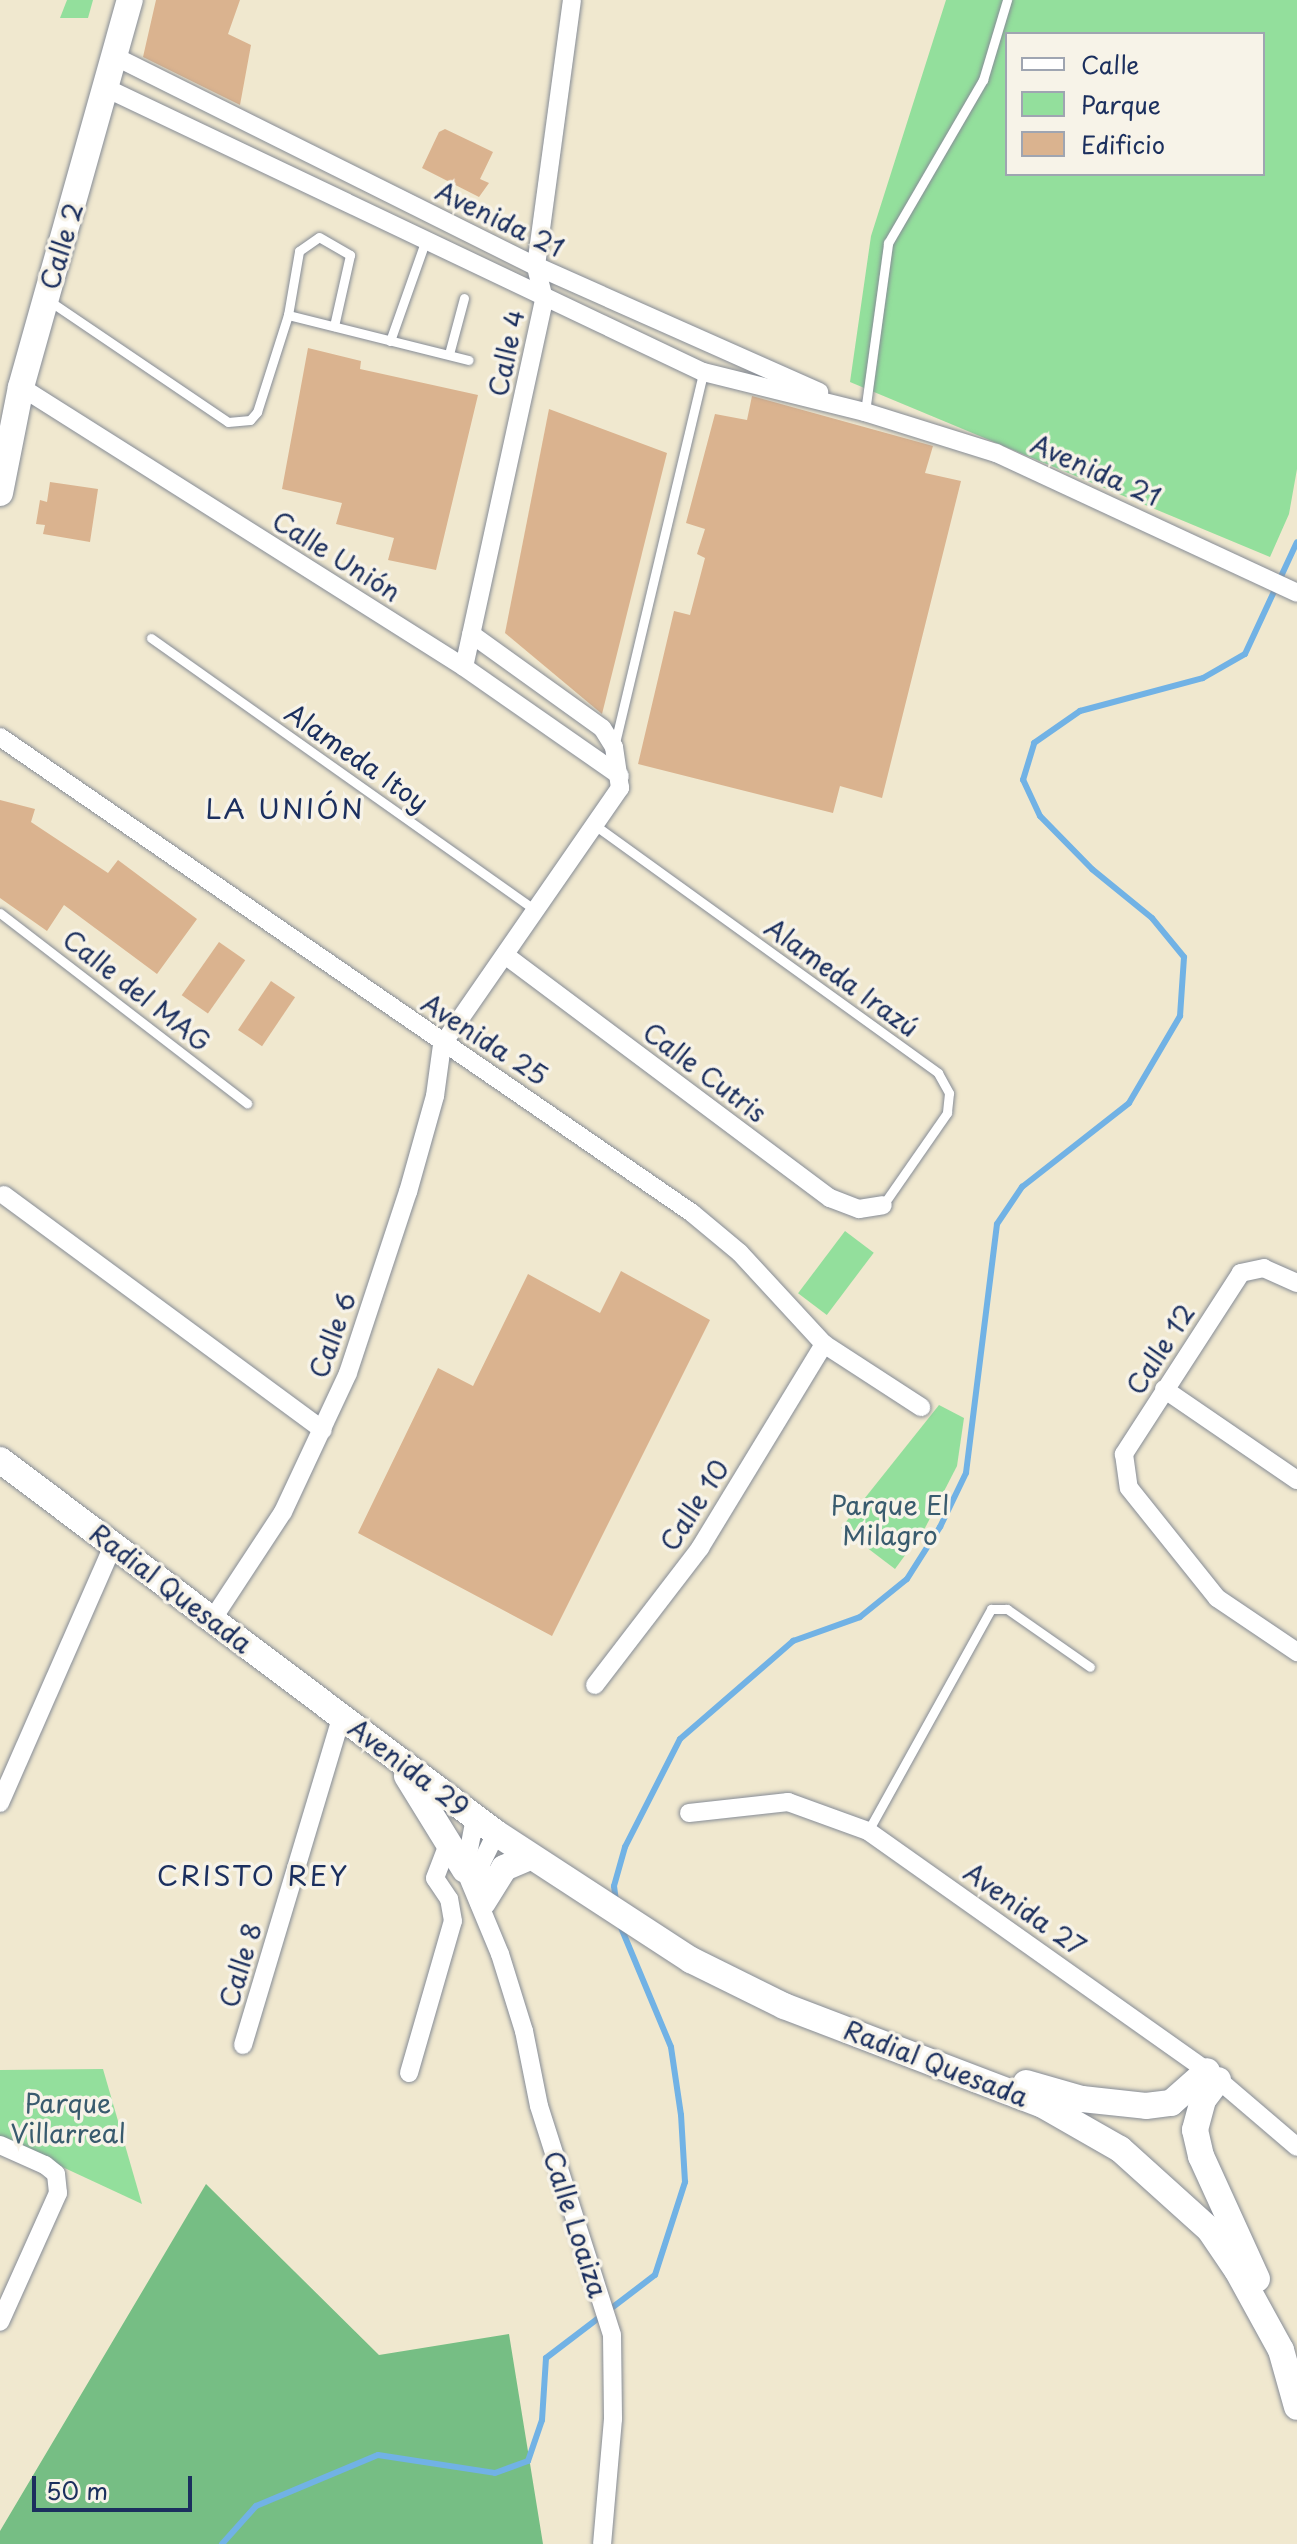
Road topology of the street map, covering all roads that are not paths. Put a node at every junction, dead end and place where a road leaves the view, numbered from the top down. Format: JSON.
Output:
{"nodes":[{"id":1,"x":130,"y":0,"type":"edge"},
{"id":2,"x":572,"y":0,"type":"edge"},
{"id":3,"x":1007,"y":0,"type":"edge"},
{"id":4,"x":118,"y":58,"type":"junction"},
{"id":5,"x":108,"y":89,"type":"junction"},
{"id":6,"x":425,"y":242,"type":"junction"},
{"id":7,"x":536,"y":266,"type":"junction"},
{"id":8,"x":45,"y":298,"type":"junction"},
{"id":9,"x":464,"y":298,"type":"dead end"},
{"id":10,"x":544,"y":299,"type":"junction"},
{"id":11,"x":288,"y":315,"type":"junction"},
{"id":12,"x":334,"y":326,"type":"junction"},
{"id":13,"x":390,"y":341,"type":"junction"},
{"id":14,"x":449,"y":354,"type":"junction"},
{"id":15,"x":468,"y":360,"type":"dead end"},
{"id":16,"x":703,"y":372,"type":"junction"},
{"id":17,"x":21,"y":387,"type":"junction"},
{"id":18,"x":865,"y":412,"type":"junction"},
{"id":19,"x":0,"y":493,"type":"edge"},
{"id":20,"x":1297,"y":593,"type":"edge"},
{"id":21,"x":471,"y":634,"type":"junction"},
{"id":22,"x":151,"y":638,"type":"dead end"},
{"id":23,"x":464,"y":667,"type":"junction"},
{"id":24,"x":0,"y":737,"type":"edge"},
{"id":25,"x":614,"y":747,"type":"junction"},
{"id":26,"x":620,"y":776,"type":"junction"},
{"id":27,"x":596,"y":826,"type":"junction"},
{"id":28,"x":536,"y":911,"type":"junction"},
{"id":29,"x":0,"y":913,"type":"edge"},
{"id":30,"x":505,"y":955,"type":"junction"},
{"id":31,"x":442,"y":1045,"type":"junction"},
{"id":32,"x":247,"y":1103,"type":"dead end"},
{"id":33,"x":4,"y":1195,"type":"dead end"},
{"id":34,"x":883,"y":1205,"type":"joint"},
{"id":35,"x":1297,"y":1283,"type":"edge"},
{"id":36,"x":824,"y":1344,"type":"junction"},
{"id":37,"x":1164,"y":1389,"type":"junction"},
{"id":38,"x":921,"y":1407,"type":"dead end"},
{"id":39,"x":323,"y":1430,"type":"junction"},
{"id":40,"x":0,"y":1460,"type":"edge"},
{"id":41,"x":1297,"y":1480,"type":"edge"},
{"id":42,"x":113,"y":1545,"type":"junction"},
{"id":43,"x":212,"y":1620,"type":"junction"},
{"id":44,"x":1297,"y":1652,"type":"edge"},
{"id":45,"x":1090,"y":1667,"type":"dead end"},
{"id":46,"x":595,"y":1685,"type":"dead end"},
{"id":47,"x":342,"y":1716,"type":"junction"},
{"id":48,"x":378,"y":1743,"type":"junction"},
{"id":49,"x":0,"y":1803,"type":"edge"},
{"id":50,"x":689,"y":1813,"type":"dead end"},
{"id":51,"x":486,"y":1826,"type":"junction"},
{"id":52,"x":868,"y":1831,"type":"junction"},
{"id":53,"x":449,"y":1841,"type":"junction"},
{"id":54,"x":530,"y":1857,"type":"junction"},
{"id":55,"x":465,"y":1870,"type":"junction"},
{"id":56,"x":483,"y":1907,"type":"junction"},
{"id":57,"x":243,"y":2045,"type":"dead end"},
{"id":58,"x":960,"y":2071,"type":"junction"},
{"id":59,"x":409,"y":2073,"type":"dead end"},
{"id":60,"x":1213,"y":2075,"type":"junction"},
{"id":61,"x":0,"y":2145,"type":"edge"},
{"id":62,"x":1297,"y":2147,"type":"edge"},
{"id":63,"x":0,"y":2322,"type":"edge"},
{"id":64,"x":1281,"y":2350,"type":"junction"},
{"id":65,"x":1297,"y":2407,"type":"edge"},
{"id":66,"x":602,"y":2544,"type":"edge"}],
"edges":[{"from":1,"to":4,"type":"main road","name":"Calle 2"},
{"from":2,"to":7,"type":"street","name":"Calle 4"},
{"from":3,"to":18,"type":"lane"},
{"from":4,"to":5,"type":"main road","name":"Calle 2"},
{"from":4,"to":7,"type":"street","name":"Avenida 21"},
{"from":5,"to":6,"type":"street","name":"Avenida 21"},
{"from":5,"to":8,"type":"main road","name":"Calle 2"},
{"from":6,"to":10,"type":"street","name":"Avenida 21"},
{"from":6,"to":13,"type":"lane"},
{"from":7,"to":10,"type":"street","name":"Calle 4"},
{"from":7,"to":18,"type":"street","name":"Avenida 21"},
{"from":8,"to":11,"type":"lane"},
{"from":8,"to":17,"type":"main road","name":"Calle 2"},
{"from":9,"to":14,"type":"lane"},
{"from":10,"to":16,"type":"street","name":"Avenida 21"},
{"from":10,"to":21,"type":"street","name":"Calle 4"},
{"from":11,"to":12,"type":"lane"},
{"from":11,"to":12,"type":"lane"},
{"from":12,"to":13,"type":"lane"},
{"from":13,"to":14,"type":"lane"},
{"from":14,"to":15,"type":"lane"},
{"from":16,"to":18,"type":"street","name":"Avenida 21"},
{"from":16,"to":25,"type":"lane"},
{"from":17,"to":19,"type":"main road","name":"Calle 2"},
{"from":17,"to":23,"type":"street","name":"Calle Unión"},
{"from":18,"to":20,"type":"street","name":"Avenida 21"},
{"from":21,"to":23,"type":"street","name":"Calle 4"},
{"from":21,"to":25,"type":"street"},
{"from":22,"to":28,"type":"lane","name":"Alameda Itoy"},
{"from":23,"to":26,"type":"street","name":"Calle Unión"},
{"from":24,"to":31,"type":"street","name":"Avenida 25"},
{"from":25,"to":26,"type":"street"},
{"from":26,"to":27,"type":"street"},
{"from":27,"to":28,"type":"street"},
{"from":27,"to":34,"type":"lane","name":"Alameda Irazú"},
{"from":28,"to":30,"type":"street"},
{"from":29,"to":32,"type":"lane","name":"Calle del MAG"},
{"from":30,"to":31,"type":"street"},
{"from":30,"to":34,"type":"street","name":"Calle Cutris"},
{"from":31,"to":36,"type":"street","name":"Avenida 25"},
{"from":31,"to":39,"type":"street","name":"Calle 6"},
{"from":33,"to":39,"type":"street"},
{"from":35,"to":37,"type":"street","name":"Calle 12"},
{"from":36,"to":38,"type":"street","name":"Avenida 25"},
{"from":36,"to":46,"type":"street","name":"Calle 10"},
{"from":37,"to":41,"type":"street"},
{"from":37,"to":44,"type":"street","name":"Calle 12"},
{"from":39,"to":43,"type":"street","name":"Calle 6"},
{"from":40,"to":42,"type":"main road","name":"Radial Quesada"},
{"from":42,"to":43,"type":"main road","name":"Radial Quesada"},
{"from":42,"to":49,"type":"street"},
{"from":43,"to":47,"type":"main road","name":"Radial Quesada"},
{"from":45,"to":52,"type":"lane"},
{"from":47,"to":48,"type":"main road","name":"Avenida 29"},
{"from":47,"to":57,"type":"street","name":"Calle 8"},
{"from":48,"to":51,"type":"main road","name":"Avenida 29"},
{"from":48,"to":53,"type":"main road","name":"Calle Loaiza"},
{"from":50,"to":52,"type":"street","name":"Avenida 27"},
{"from":51,"to":54,"type":"main road","name":"Radial Quesada"},
{"from":51,"to":55,"type":"street"},
{"from":51,"to":56,"type":"street","name":"Calle Loaiza"},
{"from":52,"to":60,"type":"street","name":"Avenida 27"},
{"from":53,"to":55,"type":"main road","name":"Calle Loaiza"},
{"from":53,"to":59,"type":"street"},
{"from":54,"to":56,"type":"main road"},
{"from":54,"to":58,"type":"main road","name":"Radial Quesada"},
{"from":55,"to":56,"type":"street","name":"Calle Loaiza"},
{"from":56,"to":66,"type":"street","name":"Calle Loaiza"},
{"from":58,"to":60,"type":"main road"},
{"from":58,"to":64,"type":"main road","name":"Radial Quesada"},
{"from":60,"to":62,"type":"street","name":"Avenida 27"},
{"from":60,"to":64,"type":"main road"},
{"from":61,"to":63,"type":"street"},
{"from":64,"to":65,"type":"main road","name":"Radial Quesada"}]}
